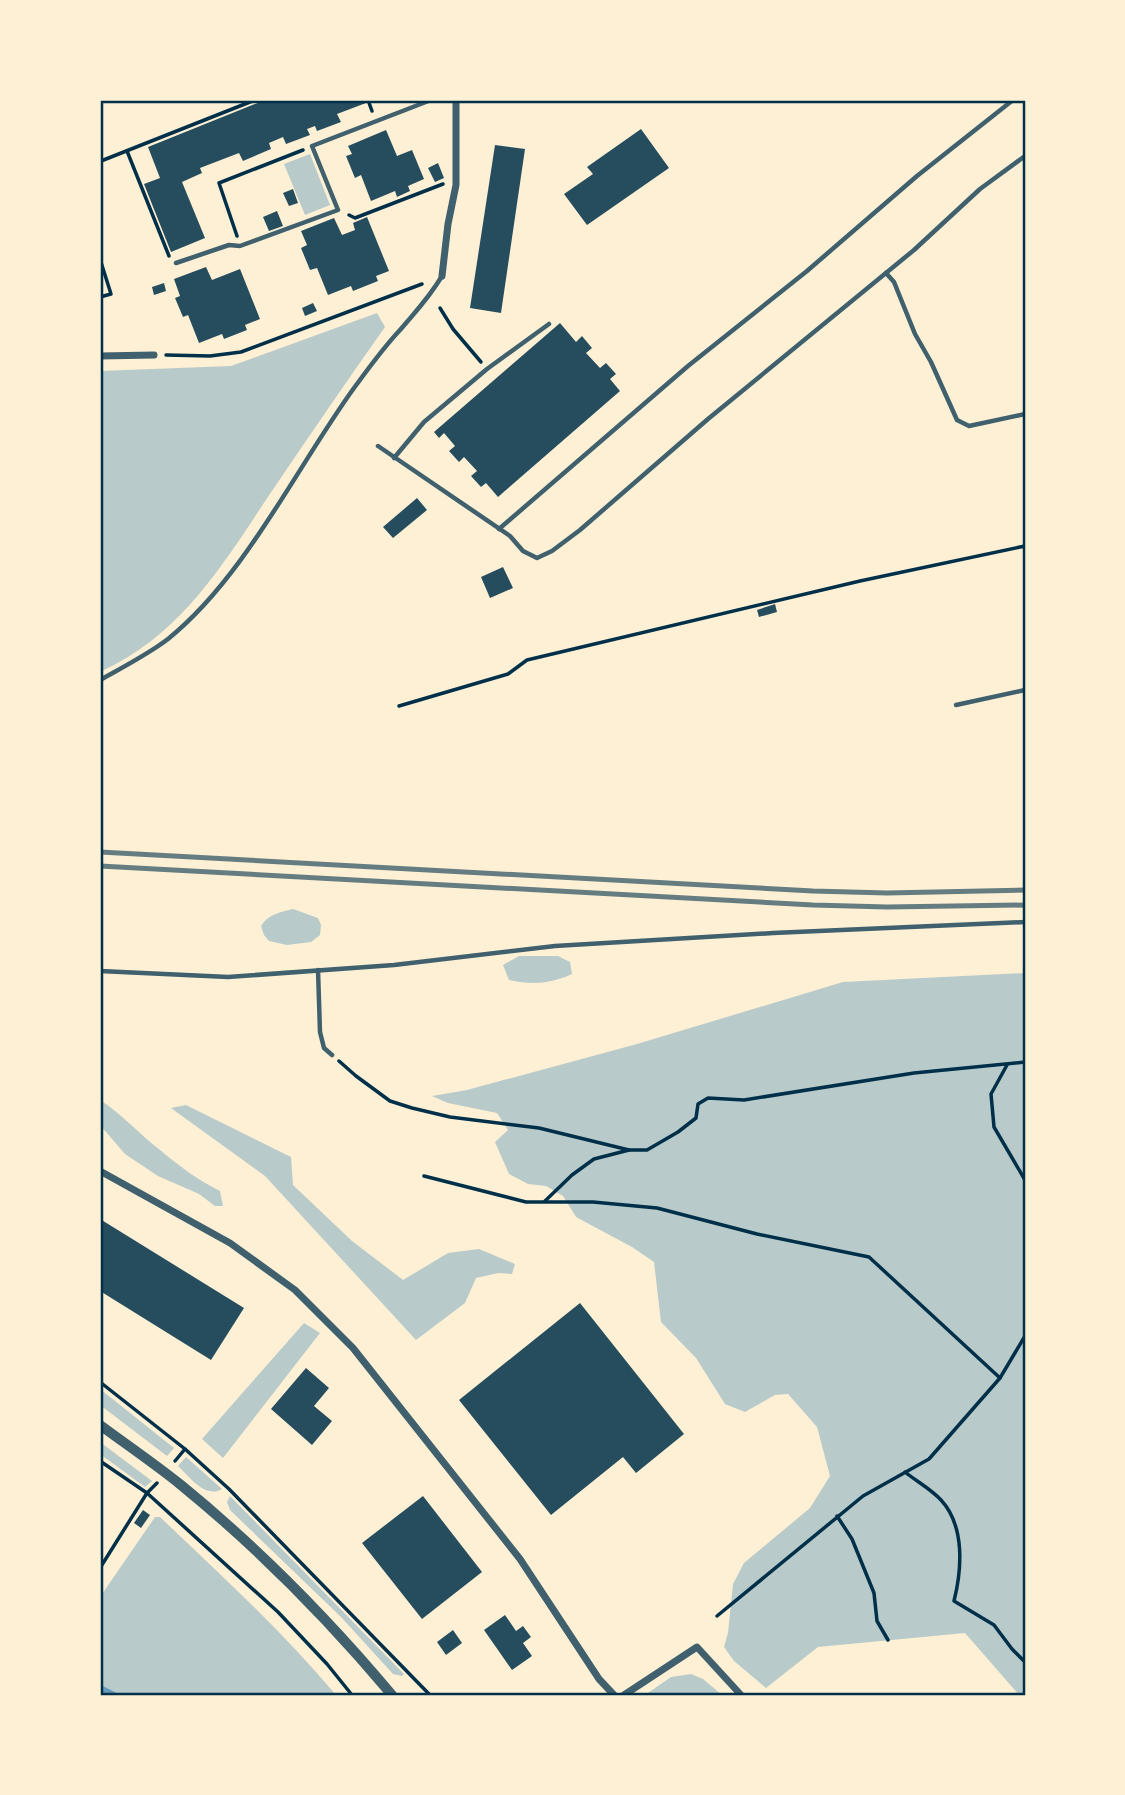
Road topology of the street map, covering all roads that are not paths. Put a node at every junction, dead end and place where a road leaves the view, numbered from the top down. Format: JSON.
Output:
{"nodes":[{"id":1,"x":431,"y":100,"type":"edge"},
{"id":2,"x":456,"y":100,"type":"edge"},
{"id":3,"x":1013,"y":100,"type":"edge"},
{"id":4,"x":1025,"y":156,"type":"edge"},
{"id":5,"x":174,"y":264,"type":"road end"},
{"id":6,"x":886,"y":273,"type":"junction"},
{"id":7,"x":442,"y":276,"type":"joint"},
{"id":8,"x":549,"y":324,"type":"dead end"},
{"id":9,"x":154,"y":355,"type":"road end"},
{"id":10,"x":100,"y":356,"type":"edge"},
{"id":11,"x":1025,"y":414,"type":"edge"},
{"id":12,"x":379,"y":446,"type":"dead end"},
{"id":13,"x":394,"y":458,"type":"junction"},
{"id":14,"x":499,"y":529,"type":"junction"},
{"id":15,"x":100,"y":680,"type":"edge"},
{"id":16,"x":1025,"y":690,"type":"edge"},
{"id":17,"x":956,"y":705,"type":"dead end"},
{"id":18,"x":1025,"y":922,"type":"edge"},
{"id":19,"x":318,"y":970,"type":"junction"},
{"id":20,"x":100,"y":971,"type":"edge"},
{"id":21,"x":332,"y":1055,"type":"road end"},
{"id":22,"x":100,"y":1171,"type":"edge"},
{"id":23,"x":100,"y":1425,"type":"edge"},
{"id":24,"x":392,"y":1695,"type":"edge"},
{"id":25,"x":614,"y":1695,"type":"edge"},
{"id":26,"x":624,"y":1695,"type":"edge"},
{"id":27,"x":741,"y":1695,"type":"edge"}],
"edges":[{"from":1,"to":5,"type":"lane"},
{"from":2,"to":7,"type":"street"},
{"from":3,"to":14,"type":"lane"},
{"from":4,"to":6,"type":"lane"},
{"from":6,"to":11,"type":"lane"},
{"from":6,"to":14,"type":"lane"},
{"from":7,"to":15,"type":"lane"},
{"from":8,"to":13,"type":"lane"},
{"from":9,"to":10,"type":"street"},
{"from":12,"to":13,"type":"lane"},
{"from":13,"to":14,"type":"lane"},
{"from":16,"to":17,"type":"lane"},
{"from":18,"to":19,"type":"lane"},
{"from":19,"to":20,"type":"lane"},
{"from":19,"to":21,"type":"lane"},
{"from":22,"to":25,"type":"street"},
{"from":23,"to":24,"type":"street"},
{"from":26,"to":27,"type":"street"}]}
